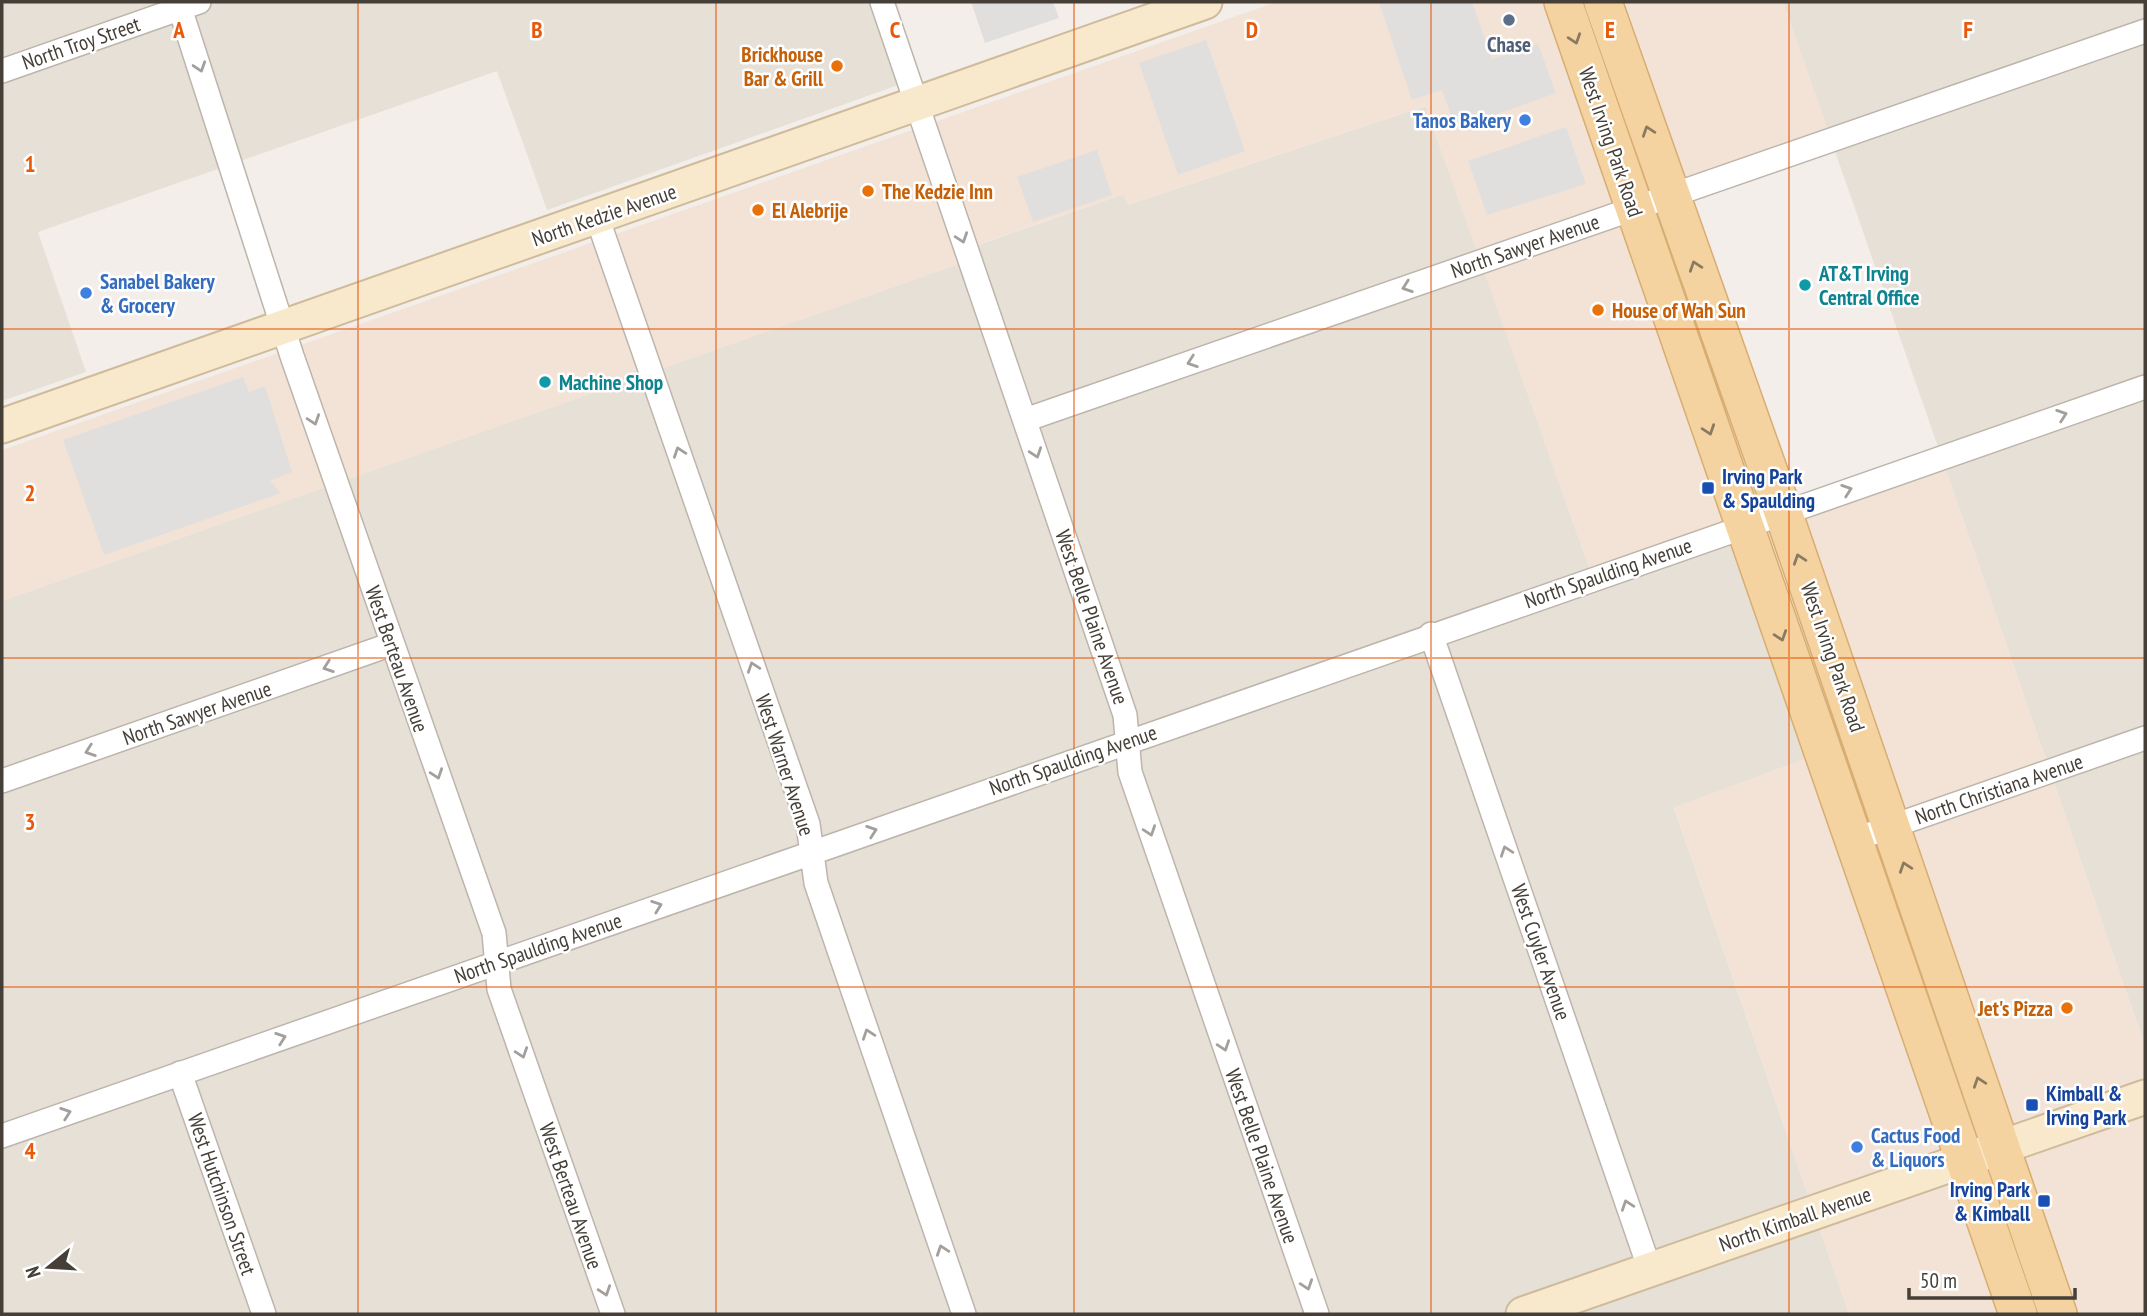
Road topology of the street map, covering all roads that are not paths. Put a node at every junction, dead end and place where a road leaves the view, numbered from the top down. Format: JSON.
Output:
{"nodes":[{"id":1,"x":882,"y":2,"type":"edge"},
{"id":2,"x":1205,"y":2,"type":"edge"},
{"id":3,"x":1563,"y":2,"type":"edge"},
{"id":4,"x":1602,"y":2,"type":"edge"},
{"id":5,"x":186,"y":4,"type":"edge"},
{"id":6,"x":2145,"y":31,"type":"edge"},
{"id":7,"x":2,"y":71,"type":"edge"},
{"id":8,"x":916,"y":104,"type":"junction"},
{"id":9,"x":1670,"y":196,"type":"junction"},
{"id":10,"x":1634,"y":208,"type":"junction"},
{"id":11,"x":597,"y":217,"type":"junction"},
{"id":12,"x":284,"y":327,"type":"junction"},
{"id":13,"x":2145,"y":387,"type":"edge"},
{"id":14,"x":1025,"y":420,"type":"junction"},
{"id":15,"x":2,"y":426,"type":"edge"},
{"id":16,"x":1783,"y":512,"type":"junction"},
{"id":17,"x":1742,"y":526,"type":"junction"},
{"id":18,"x":1432,"y":634,"type":"junction"},
{"id":19,"x":392,"y":645,"type":"junction"},
{"id":20,"x":2145,"y":738,"type":"edge"},
{"id":21,"x":1126,"y":741,"type":"junction"},
{"id":22,"x":2,"y":781,"type":"edge"},
{"id":23,"x":1891,"y":827,"type":"junction"},
{"id":24,"x":1853,"y":840,"type":"junction"},
{"id":25,"x":812,"y":852,"type":"junction"},
{"id":26,"x":496,"y":962,"type":"junction"},
{"id":27,"x":180,"y":1073,"type":"junction"},
{"id":28,"x":2145,"y":1097,"type":"edge"},
{"id":29,"x":2,"y":1136,"type":"edge"},
{"id":30,"x":2001,"y":1146,"type":"junction"},
{"id":31,"x":1964,"y":1159,"type":"junction"},
{"id":32,"x":1650,"y":1270,"type":"junction"},
{"id":33,"x":264,"y":1314,"type":"edge"},
{"id":34,"x":613,"y":1314,"type":"edge"},
{"id":35,"x":964,"y":1314,"type":"edge"},
{"id":36,"x":1317,"y":1314,"type":"edge"},
{"id":37,"x":1524,"y":1314,"type":"edge"},
{"id":38,"x":2018,"y":1314,"type":"edge"},
{"id":39,"x":2058,"y":1314,"type":"edge"}],
"edges":[{"from":1,"to":8,"type":"street","name":"West Belle Plaine Avenue"},
{"from":2,"to":8,"type":"main road","name":"North Kedzie Avenue"},
{"from":3,"to":10,"type":"main road","name":"West Irving Park Road","one_way":true},
{"from":9,"to":4,"type":"main road","name":"West Irving Park Road","one_way":true},
{"from":5,"to":7,"type":"street","name":"North Troy Street"},
{"from":5,"to":12,"type":"street","name":"West Berteau Avenue","one_way":true},
{"from":6,"to":9,"type":"street","name":"North Sawyer Avenue"},
{"from":8,"to":11,"type":"main road","name":"North Kedzie Avenue"},
{"from":8,"to":14,"type":"street","name":"West Belle Plaine Avenue","one_way":true},
{"from":9,"to":10,"type":"street","name":"North Sawyer Avenue"},
{"from":16,"to":9,"type":"main road","name":"West Irving Park Road","one_way":true},
{"from":10,"to":14,"type":"street","name":"North Sawyer Avenue","one_way":true},
{"from":10,"to":17,"type":"main road","name":"West Irving Park Road","one_way":true},
{"from":11,"to":12,"type":"main road","name":"North Kedzie Avenue"},
{"from":25,"to":11,"type":"street","name":"West Warner Avenue","one_way":true},
{"from":12,"to":15,"type":"main road","name":"North Kedzie Avenue"},
{"from":12,"to":19,"type":"street","name":"West Berteau Avenue","one_way":true},
{"from":16,"to":13,"type":"street","name":"North Spaulding Avenue","one_way":true},
{"from":14,"to":21,"type":"street","name":"West Belle Plaine Avenue","one_way":true},
{"from":16,"to":17,"type":"street","name":"North Spaulding Avenue"},
{"from":23,"to":16,"type":"main road","name":"West Irving Park Road","one_way":true},
{"from":17,"to":18,"type":"street","name":"North Spaulding Avenue"},
{"from":17,"to":24,"type":"main road","name":"West Irving Park Road","one_way":true},
{"from":18,"to":21,"type":"street","name":"North Spaulding Avenue"},
{"from":32,"to":18,"type":"street","name":"West Cuyler Avenue","one_way":true},
{"from":19,"to":22,"type":"street","name":"North Sawyer Avenue","one_way":true},
{"from":19,"to":26,"type":"street","name":"West Berteau Avenue","one_way":true},
{"from":20,"to":23,"type":"street","name":"North Christiana Avenue"},
{"from":25,"to":21,"type":"street","name":"North Spaulding Avenue","one_way":true},
{"from":21,"to":36,"type":"street","name":"West Belle Plaine Avenue","one_way":true},
{"from":23,"to":24,"type":"street","name":"North Christiana Avenue"},
{"from":30,"to":23,"type":"main road","name":"West Irving Park Road","one_way":true},
{"from":24,"to":31,"type":"main road","name":"West Irving Park Road"},
{"from":26,"to":25,"type":"street","name":"North Spaulding Avenue","one_way":true},
{"from":35,"to":25,"type":"street","name":"West Warner Avenue","one_way":true},
{"from":27,"to":26,"type":"street","name":"North Spaulding Avenue","one_way":true},
{"from":26,"to":34,"type":"street","name":"West Berteau Avenue","one_way":true},
{"from":29,"to":27,"type":"street","name":"North Spaulding Avenue","one_way":true},
{"from":27,"to":33,"type":"street","name":"West Hutchinson Street"},
{"from":28,"to":30,"type":"main road","name":"North Kimball Avenue"},
{"from":30,"to":31,"type":"main road","name":"North Kimball Avenue"},
{"from":30,"to":39,"type":"main road","name":"West Irving Park Road"},
{"from":31,"to":32,"type":"main road","name":"North Kimball Avenue"},
{"from":31,"to":38,"type":"main road","name":"West Irving Park Road"},
{"from":32,"to":37,"type":"main road","name":"North Kimball Avenue"}]}
